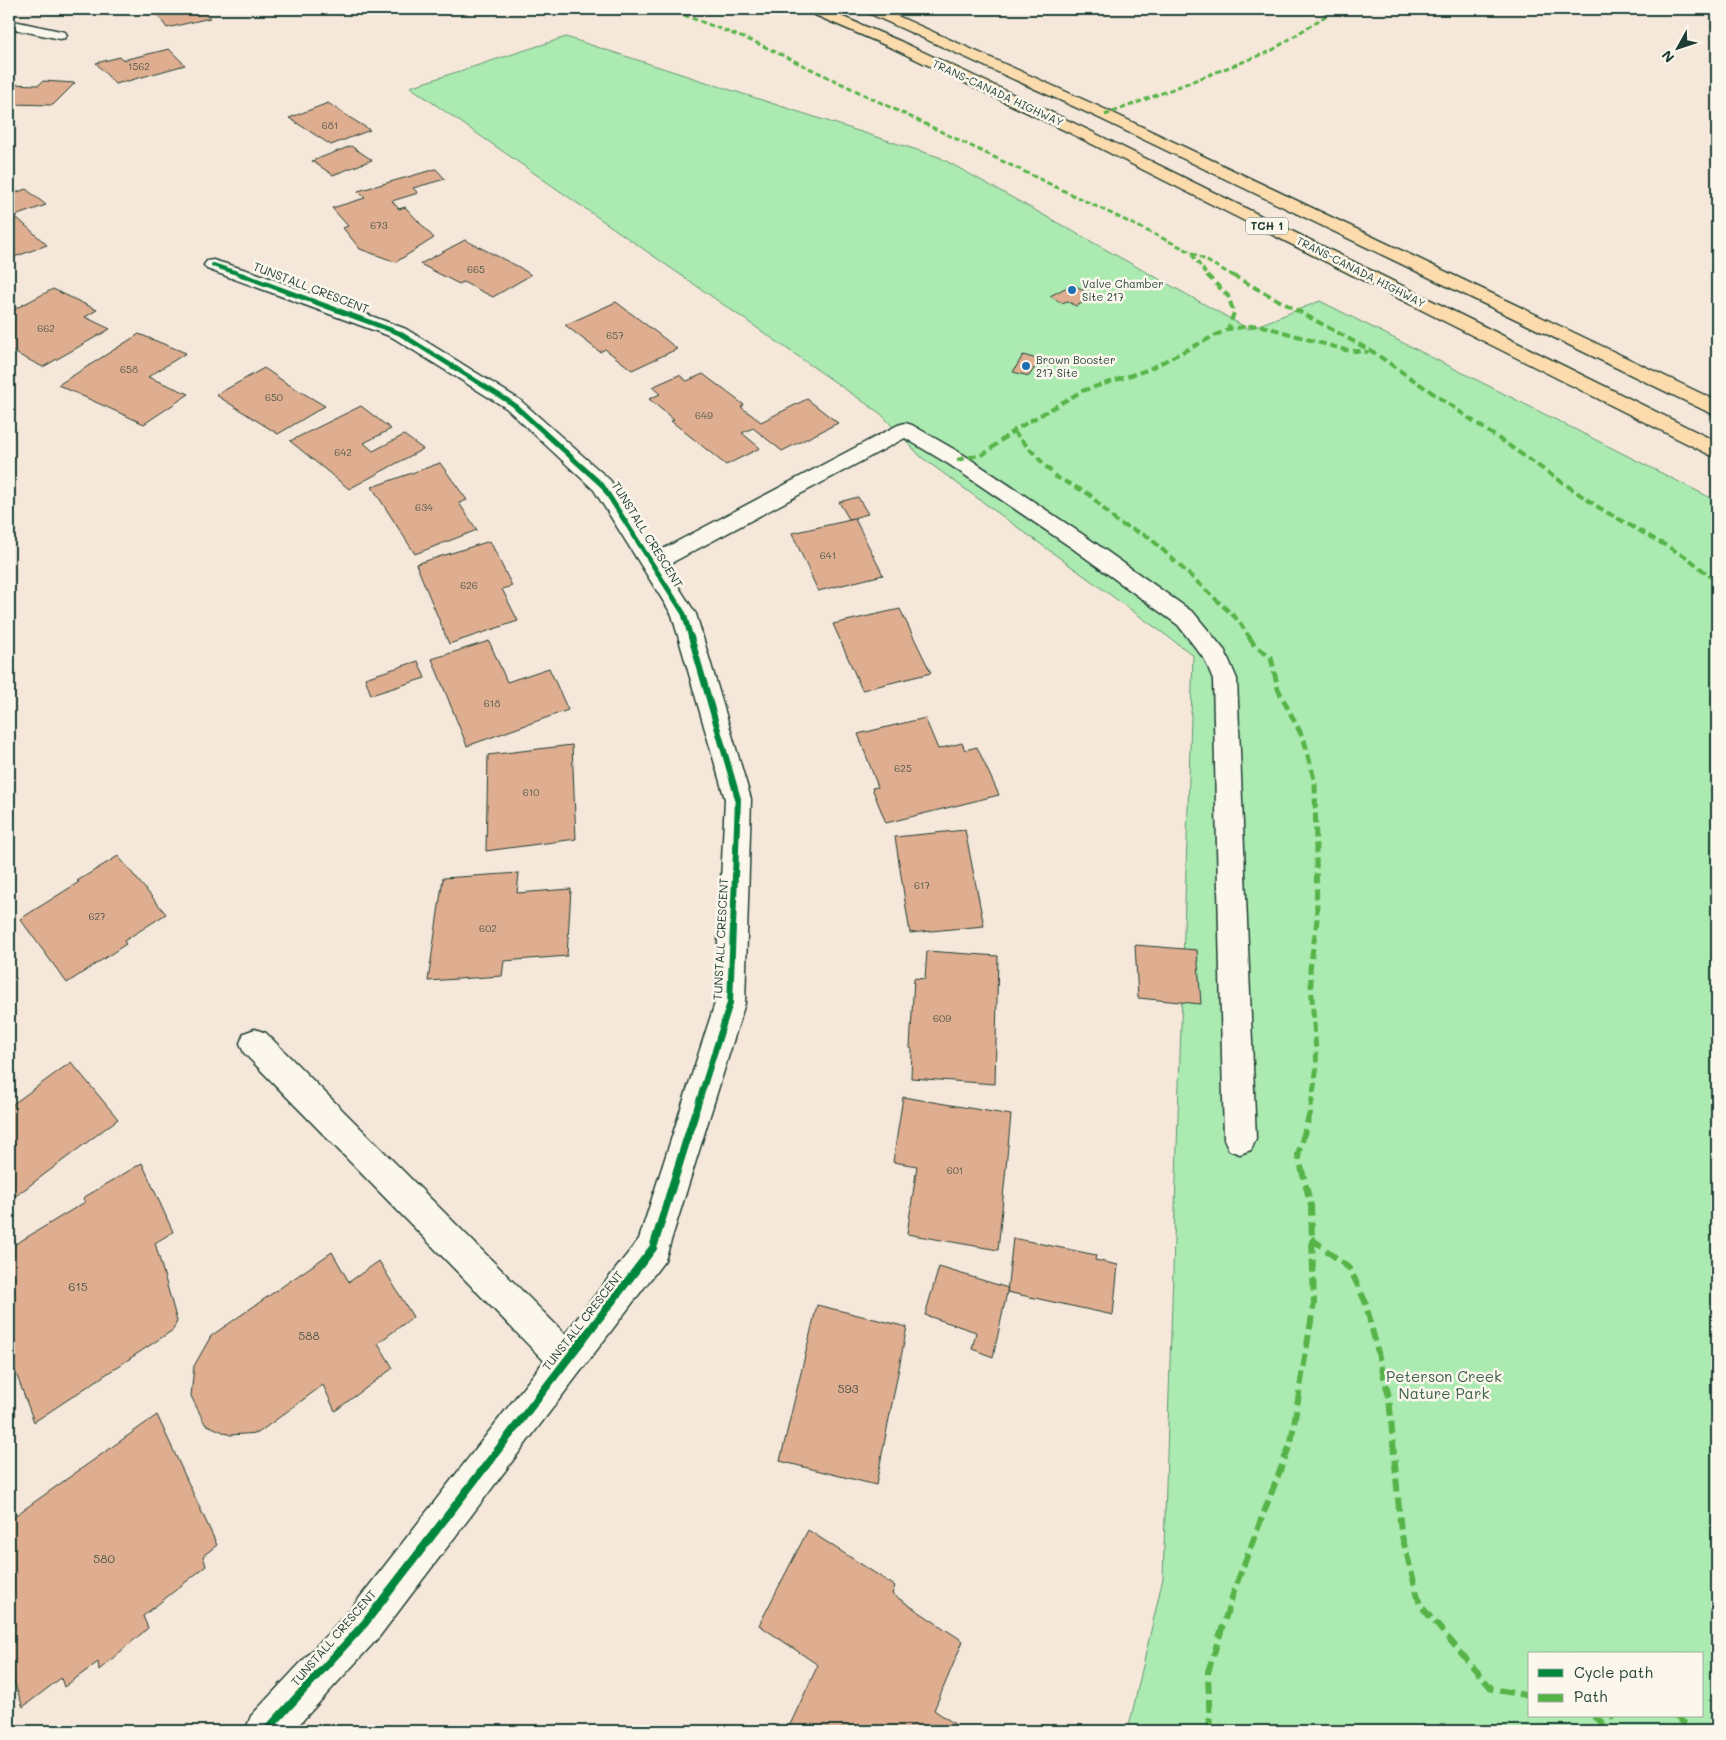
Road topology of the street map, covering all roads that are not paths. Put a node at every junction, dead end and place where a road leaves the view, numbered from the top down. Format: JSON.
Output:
{"nodes":[{"id":1,"x":813,"y":9,"type":"edge"},
{"id":2,"x":871,"y":9,"type":"edge"},
{"id":3,"x":9,"y":24,"type":"edge"},
{"id":4,"x":60,"y":35,"type":"dead end"},
{"id":5,"x":213,"y":265,"type":"dead end"},
{"id":6,"x":1717,"y":409,"type":"edge"},
{"id":7,"x":1717,"y":450,"type":"edge"},
{"id":8,"x":652,"y":564,"type":"junction"},
{"id":9,"x":255,"y":1043,"type":"dead end"},
{"id":10,"x":1240,"y":1139,"type":"dead end"},
{"id":11,"x":567,"y":1360,"type":"junction"},
{"id":12,"x":266,"y":1731,"type":"edge"}],
"edges":[{"from":1,"to":7,"type":"highway","name":"TRANS-CANADA HIGHWAY","number":"TCH 1"},
{"from":2,"to":6,"type":"highway","name":"TRANS-CANADA HIGHWAY","number":"TCH 1"},
{"from":3,"to":4,"type":"street"},
{"from":5,"to":8,"type":"street","name":"TUNSTALL CRESCENT"},
{"from":8,"to":10,"type":"street"},
{"from":8,"to":11,"type":"street","name":"TUNSTALL CRESCENT"},
{"from":9,"to":11,"type":"street"},
{"from":11,"to":12,"type":"street","name":"TUNSTALL CRESCENT"}]}
